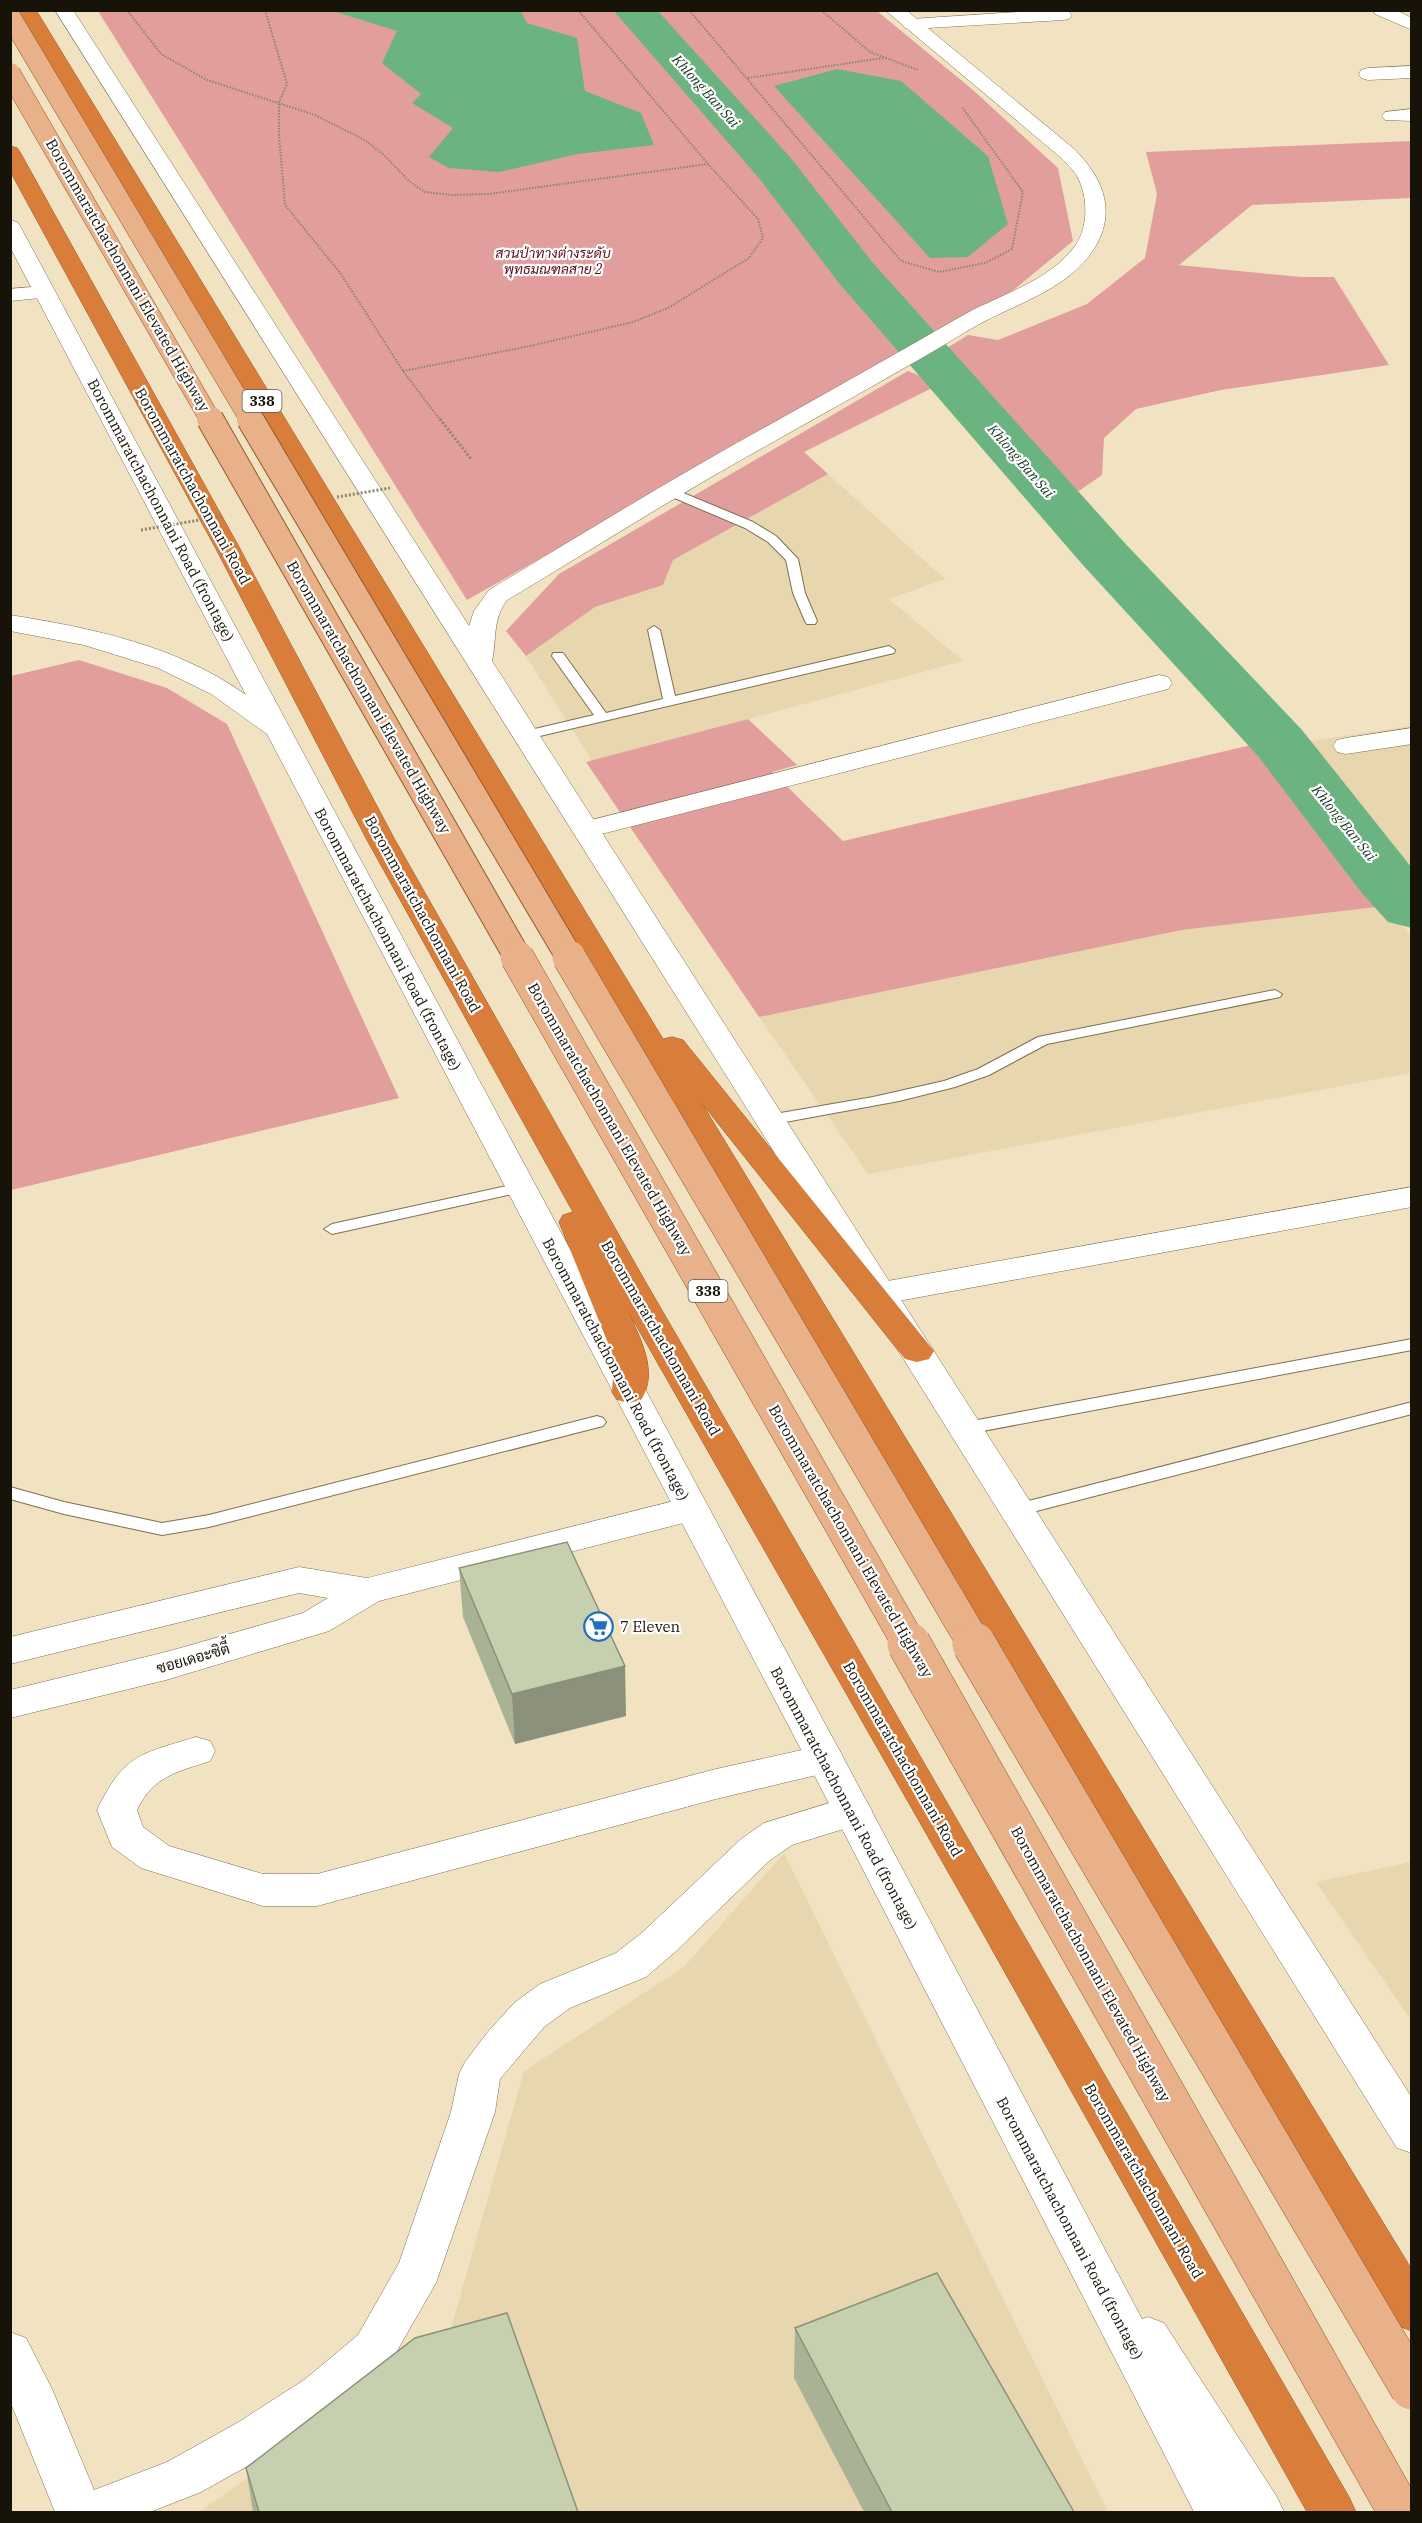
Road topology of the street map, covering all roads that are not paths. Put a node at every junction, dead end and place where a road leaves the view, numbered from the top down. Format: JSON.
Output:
{"nodes":[{"id":1,"x":27,"y":10,"type":"edge"},
{"id":2,"x":63,"y":10,"type":"edge"},
{"id":3,"x":894,"y":10,"type":"edge"},
{"id":4,"x":1381,"y":10,"type":"edge"},
{"id":5,"x":1063,"y":15,"type":"dead end"},
{"id":6,"x":10,"y":16,"type":"edge"},
{"id":7,"x":911,"y":24,"type":"junction"},
{"id":8,"x":1412,"y":25,"type":"edge"},
{"id":9,"x":1412,"y":72,"type":"edge"},
{"id":10,"x":10,"y":73,"type":"edge"},
{"id":11,"x":1368,"y":74,"type":"dead end"},
{"id":12,"x":10,"y":152,"type":"edge"},
{"id":13,"x":10,"y":226,"type":"edge"},
{"id":14,"x":44,"y":292,"type":"junction"},
{"id":15,"x":10,"y":295,"type":"edge"},
{"id":16,"x":669,"y":491,"type":"junction"},
{"id":17,"x":811,"y":621,"type":"dead end"},
{"id":18,"x":10,"y":623,"type":"edge"},
{"id":19,"x":654,"y":630,"type":"dead end"},
{"id":20,"x":890,"y":650,"type":"dead end"},
{"id":21,"x":558,"y":656,"type":"dead end"},
{"id":22,"x":480,"y":660,"type":"junction"},
{"id":23,"x":1160,"y":683,"type":"dead end"},
{"id":24,"x":670,"y":703,"type":"junction"},
{"id":25,"x":603,"y":718,"type":"junction"},
{"id":26,"x":280,"y":734,"type":"junction"},
{"id":27,"x":526,"y":735,"type":"junction"},
{"id":28,"x":1412,"y":736,"type":"edge"},
{"id":29,"x":1346,"y":746,"type":"dead end"},
{"id":30,"x":586,"y":830,"type":"junction"},
{"id":31,"x":603,"y":964,"type":"junction"},
{"id":32,"x":1275,"y":994,"type":"dead end"},
{"id":33,"x":479,"y":1014,"type":"junction"},
{"id":34,"x":769,"y":1120,"type":"junction"},
{"id":35,"x":520,"y":1188,"type":"junction"},
{"id":36,"x":1412,"y":1197,"type":"edge"},
{"id":37,"x":332,"y":1229,"type":"dead end"},
{"id":38,"x":882,"y":1293,"type":"junction"},
{"id":39,"x":1412,"y":1344,"type":"edge"},
{"id":40,"x":917,"y":1351,"type":"junction"},
{"id":41,"x":629,"y":1392,"type":"junction"},
{"id":42,"x":1412,"y":1408,"type":"edge"},
{"id":43,"x":597,"y":1422,"type":"dead end"},
{"id":44,"x":967,"y":1428,"type":"junction"},
{"id":45,"x":10,"y":1493,"type":"edge"},
{"id":46,"x":690,"y":1509,"type":"junction"},
{"id":47,"x":1017,"y":1510,"type":"junction"},
{"id":48,"x":367,"y":1591,"type":"junction"},
{"id":49,"x":171,"y":1611,"type":"junction"},
{"id":50,"x":10,"y":1651,"type":"edge"},
{"id":51,"x":190,"y":1659,"type":"junction"},
{"id":52,"x":10,"y":1704,"type":"edge"},
{"id":53,"x":196,"y":1751,"type":"dead end"},
{"id":54,"x":825,"y":1759,"type":"junction"},
{"id":55,"x":852,"y":1811,"type":"junction"},
{"id":56,"x":1412,"y":2135,"type":"edge"},
{"id":57,"x":1030,"y":2151,"type":"junction"},
{"id":58,"x":1412,"y":2311,"type":"edge"},
{"id":59,"x":10,"y":2352,"type":"edge"},
{"id":60,"x":1412,"y":2388,"type":"edge"},
{"id":61,"x":79,"y":2512,"type":"edge"},
{"id":62,"x":95,"y":2512,"type":"edge"},
{"id":63,"x":1219,"y":2512,"type":"edge"},
{"id":64,"x":1260,"y":2512,"type":"edge"},
{"id":65,"x":1332,"y":2512,"type":"edge"},
{"id":66,"x":1400,"y":2512,"type":"edge"}],
"edges":[{"from":1,"to":31,"type":"highway","number":"338"},
{"from":2,"to":22,"type":"main road","number":"338"},
{"from":3,"to":7,"type":"main road"},
{"from":4,"to":8,"type":"main road"},
{"from":5,"to":7,"type":"main road"},
{"from":6,"to":60,"type":"main road","name":"Borommaratchachonnani Elevated Highway","number":"338","bridge":true},
{"from":7,"to":16,"type":"main road"},
{"from":9,"to":11,"type":"main road"},
{"from":10,"to":66,"type":"main road","name":"Borommaratchachonnani Elevated Highway","number":"338","bridge":true},
{"from":12,"to":33,"type":"highway","name":"Borommaratchachonnani Road"},
{"from":13,"to":14,"type":"main road","name":"Borommaratchachonnani Road (frontage)"},
{"from":14,"to":15,"type":"main road"},
{"from":14,"to":26,"type":"main road","name":"Borommaratchachonnani Road (frontage)"},
{"from":16,"to":17,"type":"lane"},
{"from":16,"to":22,"type":"main road"},
{"from":18,"to":26,"type":"main road"},
{"from":19,"to":24,"type":"lane"},
{"from":20,"to":24,"type":"lane"},
{"from":21,"to":25,"type":"lane"},
{"from":22,"to":27,"type":"main road","number":"338"},
{"from":23,"to":30,"type":"main road"},
{"from":24,"to":25,"type":"lane"},
{"from":25,"to":27,"type":"lane"},
{"from":26,"to":35,"type":"main road","name":"Borommaratchachonnani Road (frontage)"},
{"from":27,"to":30,"type":"main road","number":"338"},
{"from":28,"to":29,"type":"main road"},
{"from":30,"to":34,"type":"main road","number":"338"},
{"from":31,"to":40,"type":"highway"},
{"from":31,"to":58,"type":"highway","number":"338"},
{"from":32,"to":34,"type":"lane"},
{"from":33,"to":41,"type":"highway"},
{"from":33,"to":65,"type":"highway","name":"Borommaratchachonnani Road"},
{"from":34,"to":38,"type":"main road","number":"338"},
{"from":35,"to":37,"type":"lane"},
{"from":35,"to":41,"type":"main road","name":"Borommaratchachonnani Road (frontage)"},
{"from":36,"to":38,"type":"main road"},
{"from":38,"to":40,"type":"main road","number":"338"},
{"from":39,"to":44,"type":"lane"},
{"from":40,"to":44,"type":"main road","number":"338"},
{"from":41,"to":46,"type":"main road","name":"Borommaratchachonnani Road (frontage)"},
{"from":42,"to":47,"type":"lane"},
{"from":43,"to":45,"type":"lane"},
{"from":44,"to":47,"type":"main road","number":"338"},
{"from":46,"to":48,"type":"main road","name":"ซอยเดอะซิตี้"},
{"from":46,"to":54,"type":"main road","name":"Borommaratchachonnani Road (frontage)"},
{"from":47,"to":56,"type":"main road","number":"338"},
{"from":48,"to":49,"type":"main road","name":"ซอยเดอะซิตี้"},
{"from":48,"to":51,"type":"main road","name":"ซอยเดอะซิตี้"},
{"from":49,"to":50,"type":"main road","name":"ซอยเดอะซิตี้"},
{"from":49,"to":51,"type":"main road"},
{"from":51,"to":52,"type":"main road","name":"ซอยเดอะซิตี้"},
{"from":53,"to":54,"type":"main road"},
{"from":54,"to":55,"type":"main road","name":"Borommaratchachonnani Road (frontage)"},
{"from":55,"to":57,"type":"main road","name":"Borommaratchachonnani Road (frontage)"},
{"from":55,"to":62,"type":"main road"},
{"from":57,"to":63,"type":"main road","name":"Borommaratchachonnani Road (frontage)"},
{"from":57,"to":64,"type":"main road"},
{"from":59,"to":61,"type":"main road"}]}
